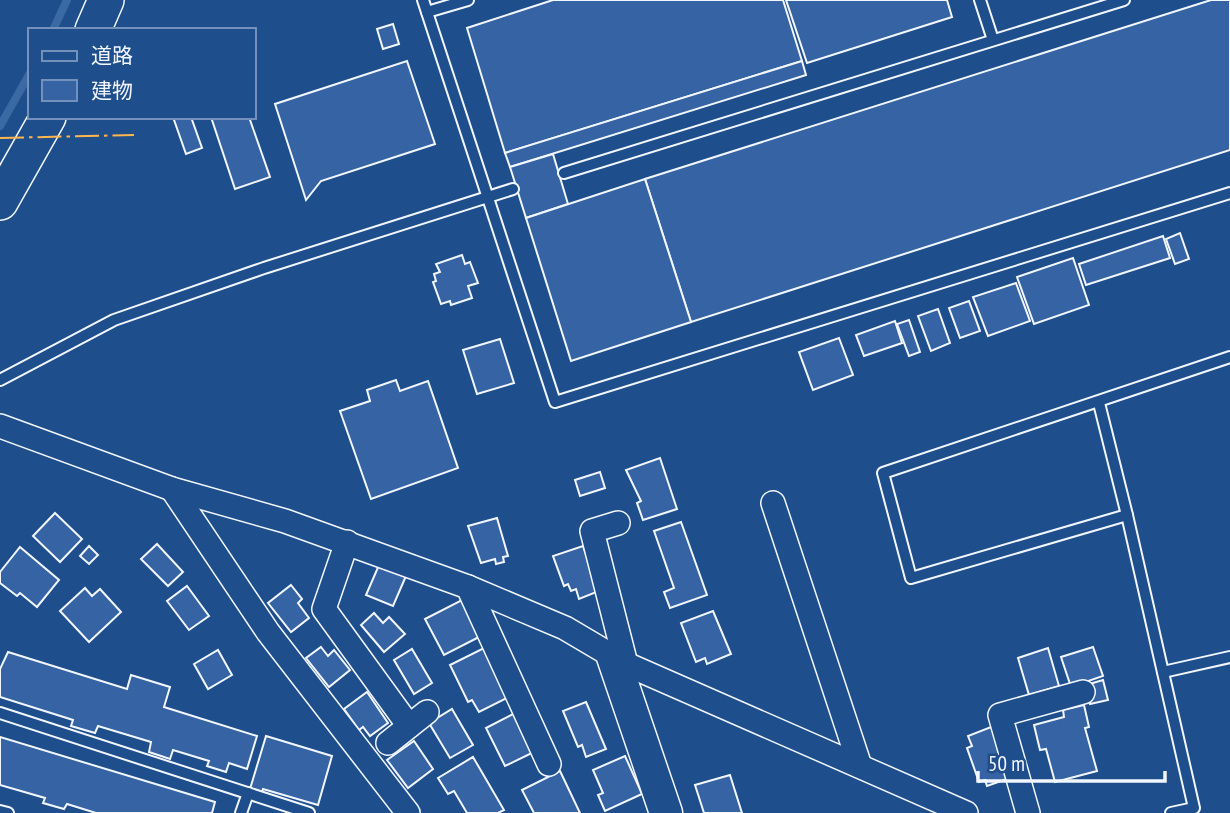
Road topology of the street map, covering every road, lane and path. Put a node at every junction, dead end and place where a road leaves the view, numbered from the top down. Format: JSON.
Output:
{"nodes":[{"id":1,"x":106,"y":0,"type":"edge"},
{"id":2,"x":423,"y":0,"type":"edge"},
{"id":3,"x":468,"y":0,"type":"edge"},
{"id":4,"x":981,"y":0,"type":"edge"},
{"id":5,"x":1124,"y":0,"type":"edge"},
{"id":6,"x":1095,"y":4,"type":"edge"},
{"id":7,"x":427,"y":12,"type":"junction"},
{"id":8,"x":94,"y":28,"type":"edge"},
{"id":9,"x":993,"y":40,"type":"junction"},
{"id":10,"x":47,"y":119,"type":"edge"},
{"id":11,"x":564,"y":173,"type":"dead end"},
{"id":12,"x":513,"y":189,"type":"dead end"},
{"id":13,"x":1230,"y":193,"type":"edge"},
{"id":14,"x":486,"y":197,"type":"junction"},
{"id":15,"x":0,"y":202,"type":"edge"},
{"id":16,"x":1230,"y":357,"type":"edge"},
{"id":17,"x":0,"y":380,"type":"edge"},
{"id":18,"x":1099,"y":403,"type":"junction"},
{"id":19,"x":0,"y":426,"type":"edge"},
{"id":20,"x":172,"y":489,"type":"junction"},
{"id":21,"x":773,"y":503,"type":"dead end"},
{"id":22,"x":1127,"y":515,"type":"junction"},
{"id":23,"x":618,"y":523,"type":"dead end"},
{"id":24,"x":347,"y":542,"type":"junction"},
{"id":25,"x":468,"y":587,"type":"junction"},
{"id":26,"x":1230,"y":657,"type":"edge"},
{"id":27,"x":619,"y":661,"type":"junction"},
{"id":28,"x":1163,"y":672,"type":"junction"},
{"id":29,"x":1083,"y":692,"type":"dead end"},
{"id":30,"x":0,"y":713,"type":"edge"},
{"id":31,"x":387,"y":743,"type":"dead end"},
{"id":32,"x":549,"y":764,"type":"dead end"},
{"id":33,"x":860,"y":766,"type":"junction"},
{"id":34,"x":248,"y":793,"type":"junction"},
{"id":35,"x":0,"y":811,"type":"edge"},
{"id":36,"x":8,"y":813,"type":"edge"},
{"id":37,"x":241,"y":813,"type":"edge"},
{"id":38,"x":309,"y":813,"type":"edge"},
{"id":39,"x":408,"y":813,"type":"edge"},
{"id":40,"x":666,"y":813,"type":"edge"},
{"id":41,"x":965,"y":813,"type":"edge"},
{"id":42,"x":1028,"y":813,"type":"edge"},
{"id":43,"x":1171,"y":813,"type":"edge"}],
"edges":[{"from":1,"to":8,"type":"main road"},
{"from":2,"to":7,"type":"lane"},
{"from":3,"to":7,"type":"lane"},
{"from":4,"to":9,"type":"lane"},
{"from":5,"to":6,"type":"lane"},
{"from":6,"to":9,"type":"lane"},
{"from":7,"to":14,"type":"lane"},
{"from":9,"to":11,"type":"lane"},
{"from":10,"to":15,"type":"main road"},
{"from":12,"to":14,"type":"lane"},
{"from":13,"to":14,"type":"lane"},
{"from":14,"to":17,"type":"lane"},
{"from":16,"to":18,"type":"lane"},
{"from":18,"to":22,"type":"lane"},
{"from":18,"to":22,"type":"lane"},
{"from":19,"to":20,"type":"street"},
{"from":20,"to":24,"type":"street"},
{"from":20,"to":39,"type":"street"},
{"from":21,"to":33,"type":"street"},
{"from":22,"to":28,"type":"lane"},
{"from":23,"to":27,"type":"street"},
{"from":24,"to":25,"type":"street"},
{"from":24,"to":31,"type":"street"},
{"from":25,"to":27,"type":"street"},
{"from":25,"to":32,"type":"street"},
{"from":26,"to":28,"type":"lane"},
{"from":27,"to":33,"type":"street"},
{"from":27,"to":40,"type":"street"},
{"from":28,"to":43,"type":"lane"},
{"from":29,"to":42,"type":"street"},
{"from":30,"to":34,"type":"lane"},
{"from":33,"to":41,"type":"street"},
{"from":34,"to":37,"type":"lane"},
{"from":34,"to":38,"type":"lane"},
{"from":35,"to":36,"type":"lane"}]}
